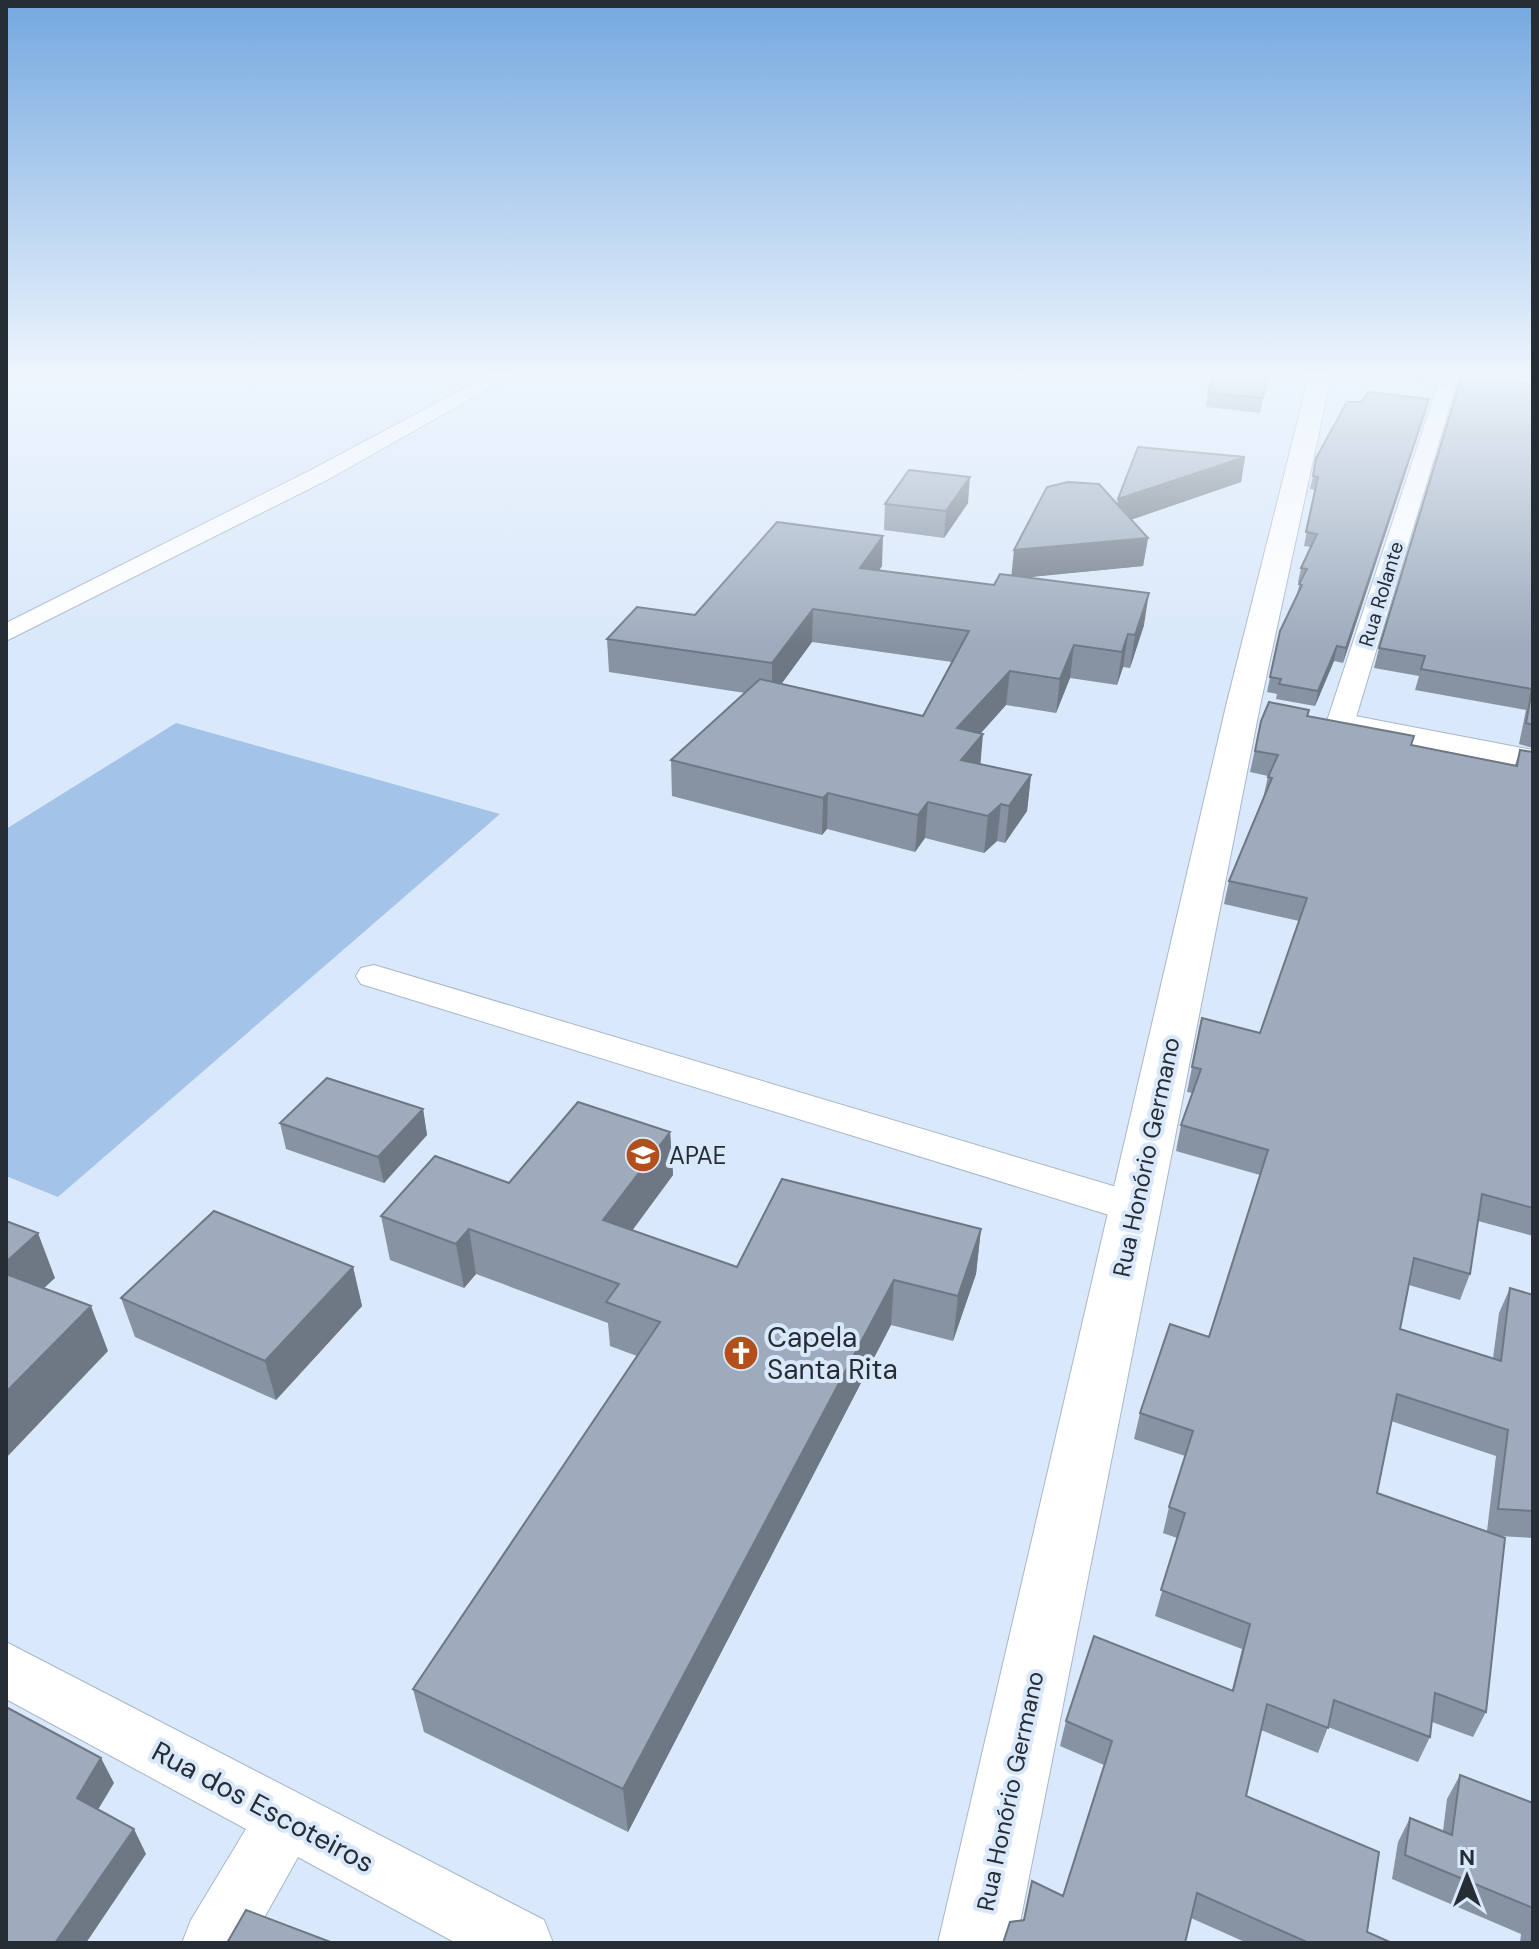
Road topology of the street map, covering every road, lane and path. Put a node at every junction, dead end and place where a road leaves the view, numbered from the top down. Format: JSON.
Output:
{"nodes":[{"id":1,"x":341,"y":463,"type":"edge"},
{"id":2,"x":1304,"y":463,"type":"edge"},
{"id":3,"x":1419,"y":463,"type":"edge"},
{"id":4,"x":6,"y":633,"type":"edge"},
{"id":5,"x":1326,"y":721,"type":"joint"},
{"id":6,"x":1533,"y":761,"type":"edge"},
{"id":7,"x":374,"y":976,"type":"dead end"},
{"id":8,"x":1135,"y":1208,"type":"junction"},
{"id":9,"x":6,"y":1669,"type":"edge"},
{"id":10,"x":286,"y":1819,"type":"junction"},
{"id":11,"x":214,"y":1943,"type":"edge"},
{"id":12,"x":521,"y":1943,"type":"edge"},
{"id":13,"x":977,"y":1943,"type":"edge"}],
"edges":[{"from":1,"to":4,"type":"street"},
{"from":2,"to":8,"type":"street","name":"Rua Honório Germano"},
{"from":3,"to":5,"type":"street","name":"Rua Rolante"},
{"from":5,"to":6,"type":"street"},
{"from":7,"to":8,"type":"street"},
{"from":8,"to":13,"type":"street","name":"Rua Honório Germano"},
{"from":9,"to":10,"type":"street","name":"Rua dos Escoteiros"},
{"from":10,"to":11,"type":"street"},
{"from":10,"to":12,"type":"street","name":"Rua dos Escoteiros"}]}
